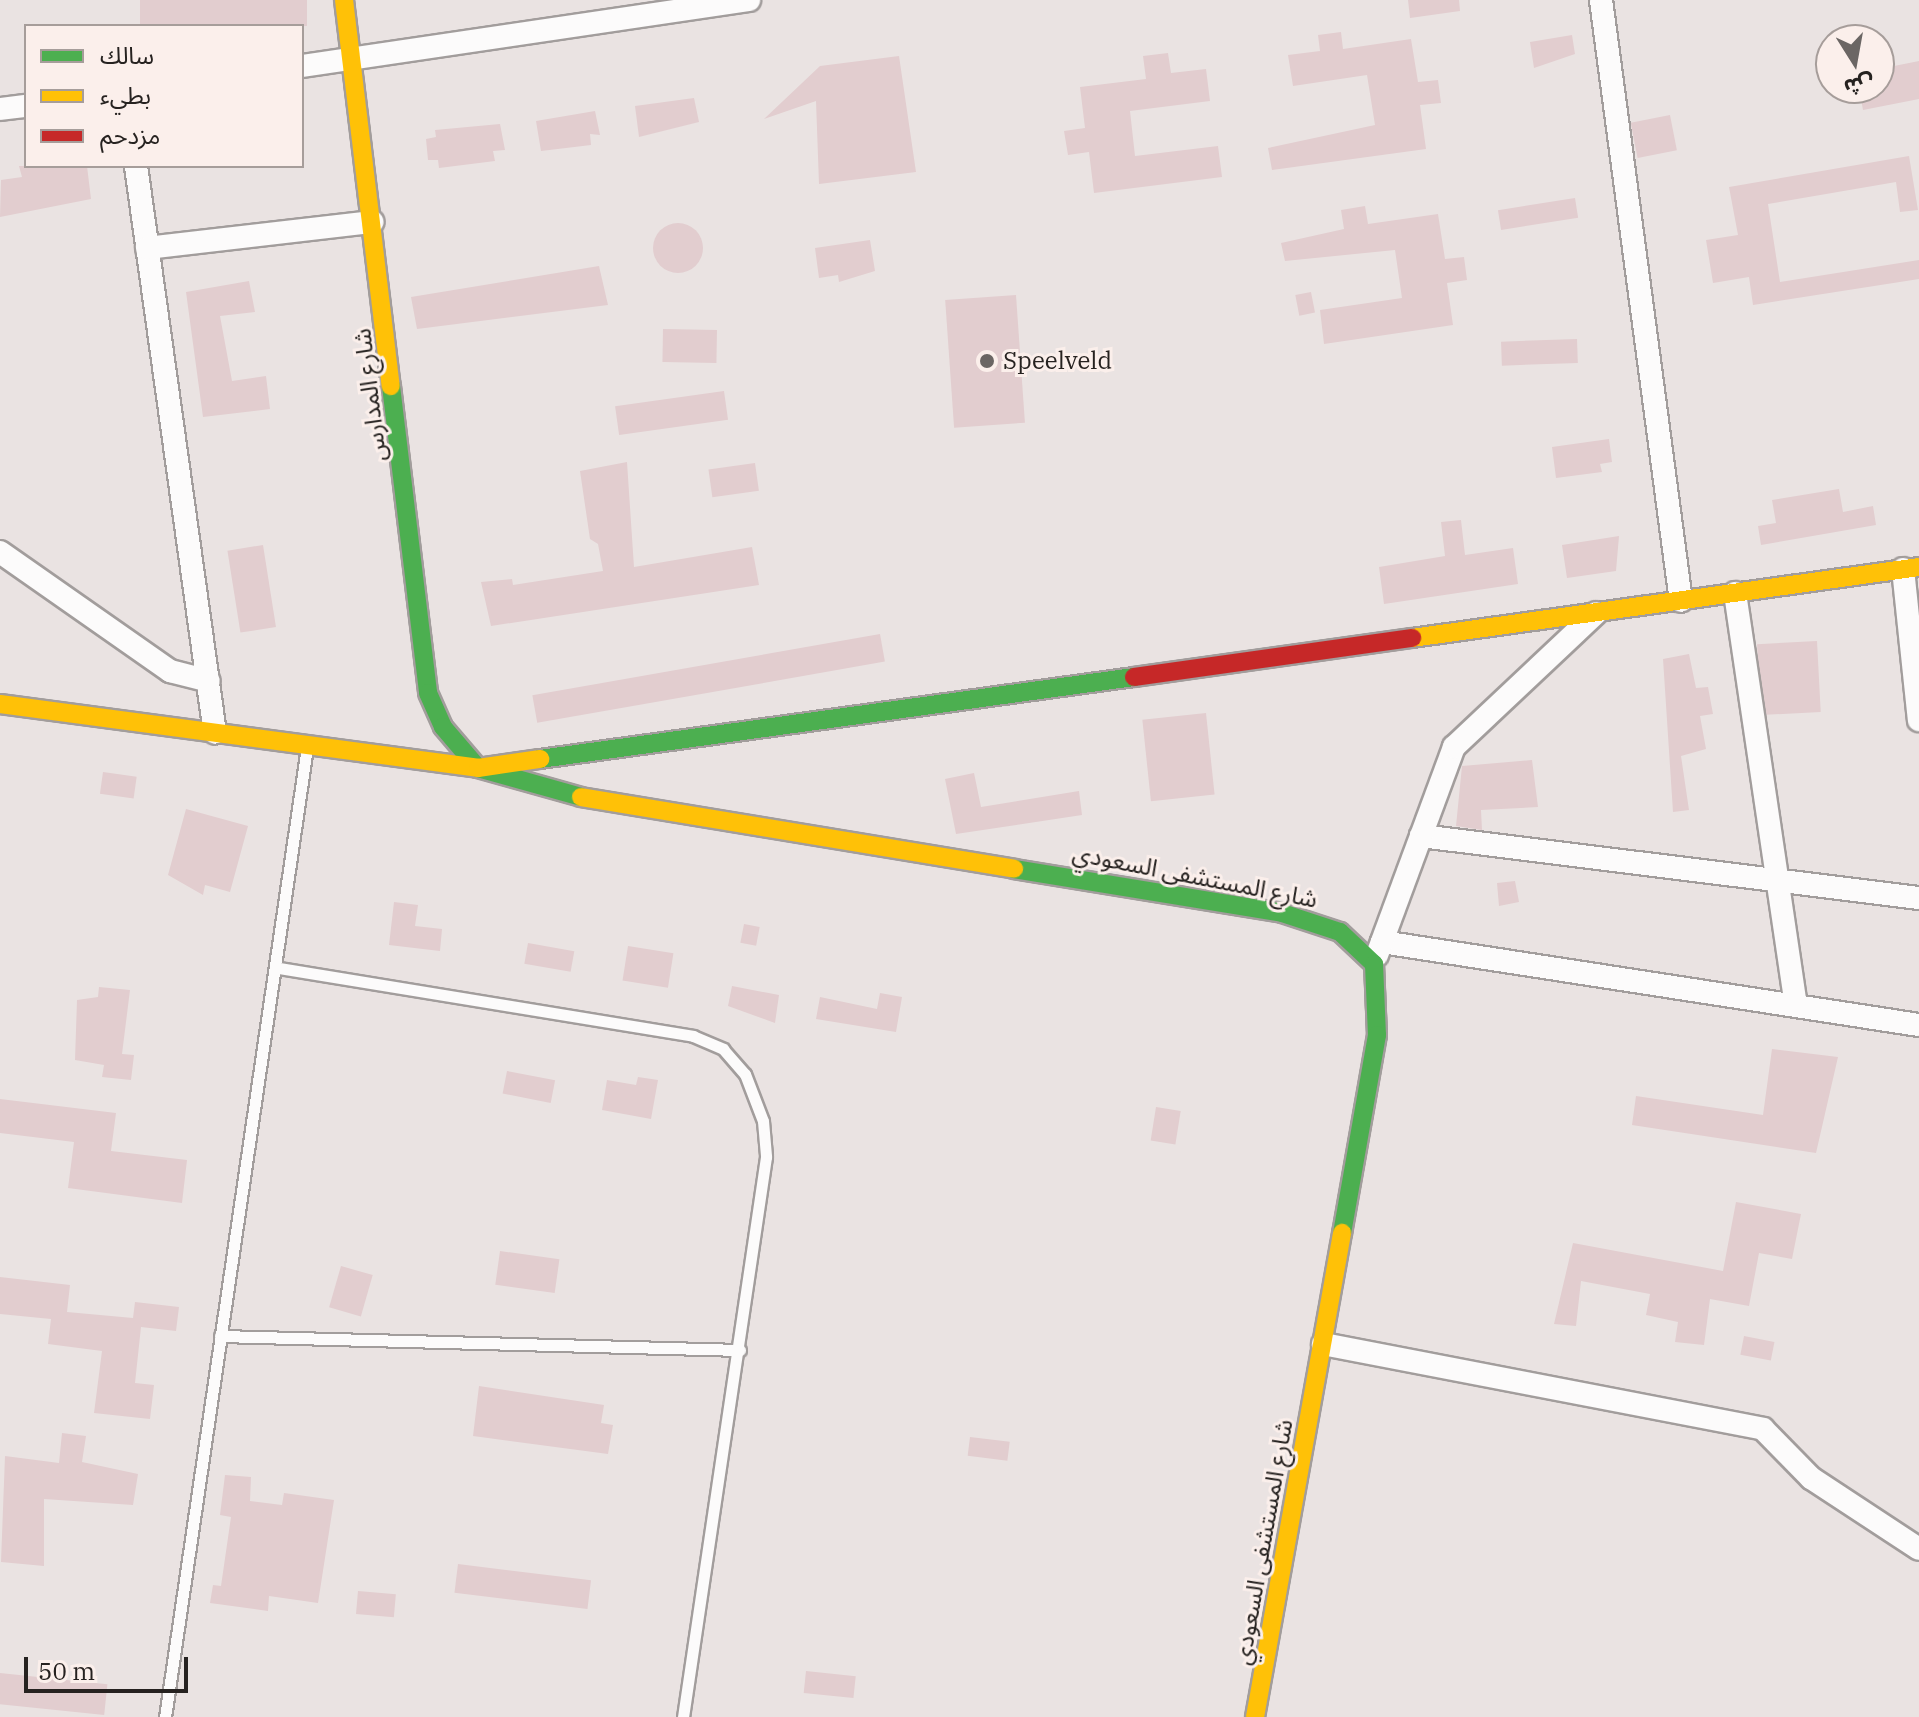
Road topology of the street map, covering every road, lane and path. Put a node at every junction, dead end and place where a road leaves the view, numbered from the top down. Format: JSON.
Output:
{"nodes":[{"id":1,"x":344,"y":0,"type":"edge"},
{"id":2,"x":749,"y":0,"type":"edge"},
{"id":3,"x":1601,"y":0,"type":"edge"},
{"id":4,"x":352,"y":59,"type":"junction"},
{"id":5,"x":304,"y":66,"type":"edge"},
{"id":6,"x":24,"y":106,"type":"edge"},
{"id":7,"x":0,"y":109,"type":"edge"},
{"id":8,"x":136,"y":168,"type":"edge"},
{"id":9,"x":373,"y":222,"type":"junction"},
{"id":10,"x":147,"y":248,"type":"junction"},
{"id":11,"x":0,"y":552,"type":"edge"},
{"id":12,"x":1911,"y":568,"type":"edge"},
{"id":13,"x":1735,"y":593,"type":"junction"},
{"id":14,"x":1681,"y":601,"type":"junction"},
{"id":15,"x":1596,"y":613,"type":"junction"},
{"id":16,"x":209,"y":681,"type":"junction"},
{"id":17,"x":0,"y":704,"type":"edge"},
{"id":18,"x":1919,"y":720,"type":"edge"},
{"id":19,"x":215,"y":733,"type":"junction"},
{"id":20,"x":307,"y":747,"type":"junction"},
{"id":21,"x":478,"y":768,"type":"junction"},
{"id":22,"x":1421,"y":836,"type":"junction"},
{"id":23,"x":1776,"y":884,"type":"junction"},
{"id":24,"x":1919,"y":898,"type":"edge"},
{"id":25,"x":1382,"y":942,"type":"junction"},
{"id":26,"x":1374,"y":964,"type":"junction"},
{"id":27,"x":279,"y":968,"type":"junction"},
{"id":28,"x":1796,"y":1006,"type":"junction"},
{"id":29,"x":1919,"y":1025,"type":"edge"},
{"id":30,"x":220,"y":1336,"type":"junction"},
{"id":31,"x":1323,"y":1344,"type":"junction"},
{"id":32,"x":740,"y":1350,"type":"junction"},
{"id":33,"x":1919,"y":1549,"type":"edge"},
{"id":34,"x":165,"y":1717,"type":"edge"},
{"id":35,"x":683,"y":1717,"type":"edge"},
{"id":36,"x":1255,"y":1717,"type":"edge"}],
"edges":[{"from":1,"to":4,"type":"street","name":"شارع المدارس"},
{"from":2,"to":4,"type":"street"},
{"from":3,"to":14,"type":"street"},
{"from":4,"to":5,"type":"street"},
{"from":4,"to":9,"type":"street","name":"شارع المدارس"},
{"from":6,"to":7,"type":"street"},
{"from":8,"to":10,"type":"street"},
{"from":9,"to":10,"type":"street"},
{"from":9,"to":21,"type":"street","name":"شارع المدارس"},
{"from":10,"to":16,"type":"street"},
{"from":11,"to":16,"type":"street"},
{"from":12,"to":13,"type":"street"},
{"from":12,"to":18,"type":"street"},
{"from":13,"to":14,"type":"street"},
{"from":13,"to":23,"type":"street"},
{"from":14,"to":15,"type":"street"},
{"from":15,"to":21,"type":"street"},
{"from":15,"to":22,"type":"street"},
{"from":16,"to":19,"type":"street"},
{"from":17,"to":19,"type":"street"},
{"from":19,"to":20,"type":"street"},
{"from":20,"to":21,"type":"street"},
{"from":20,"to":27,"type":"lane"},
{"from":21,"to":26,"type":"street","name":"شارع المستشفى السعودي"},
{"from":22,"to":23,"type":"street"},
{"from":22,"to":25,"type":"street"},
{"from":23,"to":24,"type":"street"},
{"from":23,"to":28,"type":"street"},
{"from":25,"to":26,"type":"street"},
{"from":25,"to":28,"type":"street"},
{"from":26,"to":31,"type":"street","name":"شارع المستشفى السعودي"},
{"from":27,"to":30,"type":"lane"},
{"from":27,"to":32,"type":"lane"},
{"from":28,"to":29,"type":"street"},
{"from":30,"to":32,"type":"lane"},
{"from":30,"to":34,"type":"lane"},
{"from":31,"to":33,"type":"street"},
{"from":31,"to":36,"type":"street","name":"شارع المستشفى السعودي"},
{"from":32,"to":35,"type":"lane"}]}
